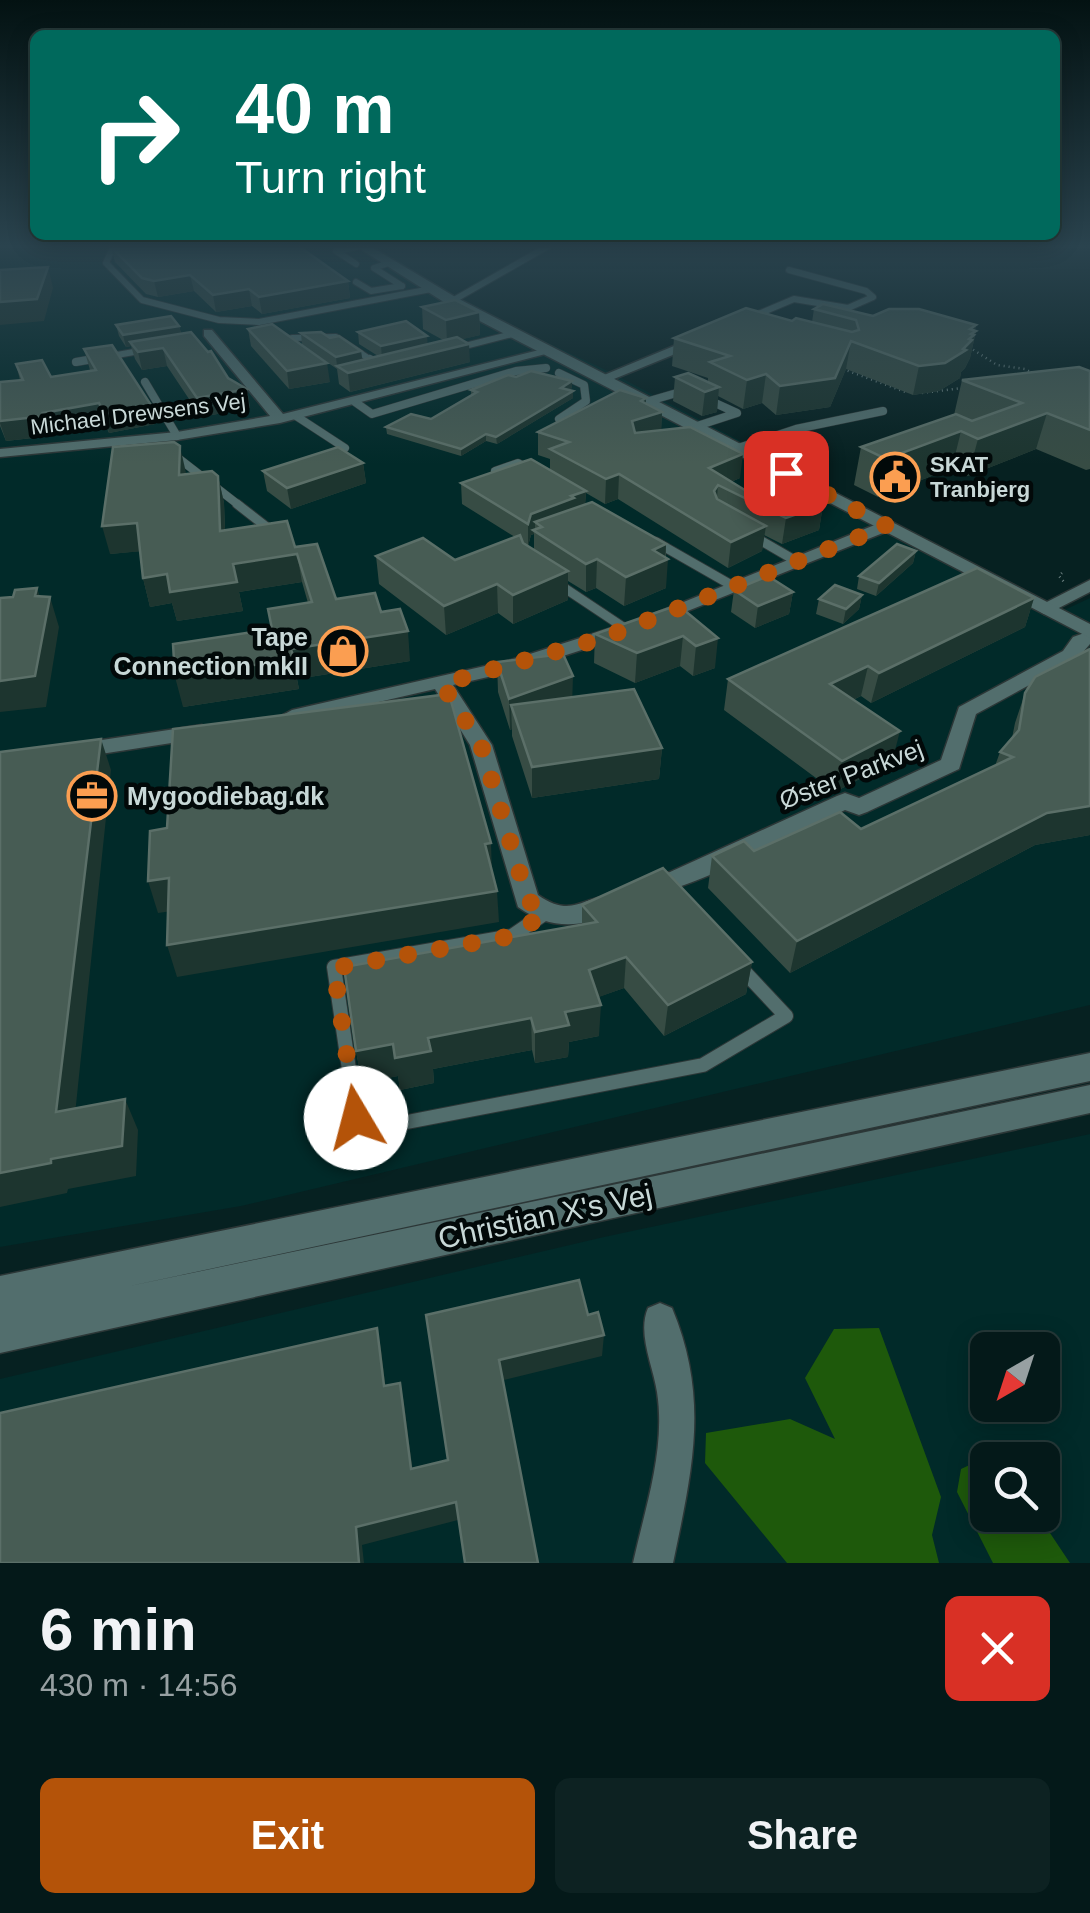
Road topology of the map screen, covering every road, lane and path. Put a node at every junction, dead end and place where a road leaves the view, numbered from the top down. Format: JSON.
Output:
{"nodes":[{"id":1,"x":211,"y":318,"type":"edge"},
{"id":2,"x":279,"y":318,"type":"edge"},
{"id":3,"x":486,"y":318,"type":"edge"},
{"id":4,"x":750,"y":318,"type":"edge"},
{"id":5,"x":736,"y":324,"type":"joint"},
{"id":6,"x":754,"y":328,"type":"edge"},
{"id":7,"x":516,"y":333,"type":"junction"},
{"id":8,"x":710,"y":335,"type":"edge"},
{"id":9,"x":211,"y":336,"type":"joint"},
{"id":10,"x":958,"y":341,"type":"edge"},
{"id":11,"x":193,"y":342,"type":"edge"},
{"id":12,"x":154,"y":348,"type":"edge"},
{"id":13,"x":446,"y":350,"type":"edge"},
{"id":14,"x":307,"y":356,"type":"edge"},
{"id":15,"x":548,"y":360,"type":"junction"},
{"id":16,"x":76,"y":362,"type":"dead end"},
{"id":17,"x":397,"y":362,"type":"edge"},
{"id":18,"x":840,"y":364,"type":"edge"},
{"id":19,"x":381,"y":366,"type":"junction"},
{"id":20,"x":366,"y":370,"type":"edge"},
{"id":21,"x":559,"y":373,"type":"edge"},
{"id":22,"x":604,"y":378,"type":"junction"},
{"id":23,"x":1032,"y":380,"type":"edge"},
{"id":24,"x":145,"y":382,"type":"dead end"},
{"id":25,"x":426,"y":384,"type":"junction"},
{"id":26,"x":584,"y":386,"type":"junction"},
{"id":27,"x":966,"y":387,"type":"dead end"},
{"id":28,"x":442,"y":395,"type":"junction"},
{"id":29,"x":648,"y":401,"type":"junction"},
{"id":30,"x":355,"y":402,"type":"junction"},
{"id":31,"x":883,"y":411,"type":"dead end"},
{"id":32,"x":288,"y":417,"type":"junction"},
{"id":33,"x":559,"y":419,"type":"edge"},
{"id":34,"x":697,"y":426,"type":"junction"},
{"id":35,"x":177,"y":436,"type":"junction"},
{"id":36,"x":154,"y":438,"type":"junction"},
{"id":37,"x":345,"y":448,"type":"edge"},
{"id":38,"x":738,"y":448,"type":"junction"},
{"id":39,"x":0,"y":453,"type":"edge"},
{"id":40,"x":182,"y":460,"type":"junction"},
{"id":41,"x":164,"y":462,"type":"edge"},
{"id":42,"x":494,"y":471,"type":"edge"},
{"id":43,"x":548,"y":480,"type":"edge"},
{"id":44,"x":735,"y":526,"type":"edge"},
{"id":45,"x":887,"y":526,"type":"junction"},
{"id":46,"x":268,"y":528,"type":"edge"},
{"id":47,"x":639,"y":532,"type":"edge"},
{"id":48,"x":796,"y":561,"type":"junction"},
{"id":49,"x":545,"y":575,"type":"edge"},
{"id":50,"x":1090,"y":585,"type":"edge"},
{"id":51,"x":734,"y":586,"type":"junction"},
{"id":52,"x":1044,"y":608,"type":"junction"},
{"id":53,"x":626,"y":628,"type":"junction"},
{"id":54,"x":1090,"y":634,"type":"edge"},
{"id":55,"x":442,"y":684,"type":"junction"},
{"id":56,"x":275,"y":719,"type":"edge"},
{"id":57,"x":222,"y":728,"type":"edge"},
{"id":58,"x":49,"y":754,"type":"edge"},
{"id":59,"x":544,"y":914,"type":"junction"},
{"id":60,"x":727,"y":953,"type":"edge"},
{"id":61,"x":1090,"y":1067,"type":"edge"},
{"id":62,"x":1090,"y":1099,"type":"edge"},
{"id":63,"x":0,"y":1295,"type":"edge"},
{"id":64,"x":660,"y":1320,"type":"dead end"},
{"id":65,"x":0,"y":1333,"type":"edge"},
{"id":66,"x":653,"y":1563,"type":"edge"}],
"edges":[{"from":1,"to":2,"type":"lane"},
{"from":3,"to":7,"type":"street"},
{"from":4,"to":5,"type":"lane"},
{"from":5,"to":6,"type":"street"},
{"from":7,"to":13,"type":"lane"},
{"from":7,"to":15,"type":"street"},
{"from":8,"to":22,"type":"street"},
{"from":9,"to":11,"type":"lane"},
{"from":9,"to":32,"type":"street","name":"Michael Drewsens Vej"},
{"from":10,"to":23,"type":"path"},
{"from":12,"to":16,"type":"lane"},
{"from":14,"to":19,"type":"lane"},
{"from":15,"to":22,"type":"street"},
{"from":15,"to":25,"type":"street","name":"Michael Drewsens Vej"},
{"from":15,"to":28,"type":"lane"},
{"from":17,"to":19,"type":"lane"},
{"from":18,"to":27,"type":"path"},
{"from":19,"to":20,"type":"lane"},
{"from":21,"to":26,"type":"lane"},
{"from":22,"to":26,"type":"lane"},
{"from":22,"to":29,"type":"street"},
{"from":24,"to":35,"type":"lane"},
{"from":25,"to":28,"type":"lane"},
{"from":25,"to":30,"type":"street","name":"Michael Drewsens Vej"},
{"from":26,"to":33,"type":"lane"},
{"from":28,"to":30,"type":"lane"},
{"from":29,"to":34,"type":"street"},
{"from":29,"to":34,"type":"lane"},
{"from":30,"to":32,"type":"street","name":"Michael Drewsens Vej"},
{"from":31,"to":38,"type":"lane"},
{"from":32,"to":35,"type":"street","name":"Michael Drewsens Vej"},
{"from":32,"to":37,"type":"lane"},
{"from":34,"to":38,"type":"street"},
{"from":35,"to":36,"type":"street","name":"Michael Drewsens Vej"},
{"from":36,"to":39,"type":"street","name":"Michael Drewsens Vej"},
{"from":36,"to":40,"type":"lane"},
{"from":38,"to":45,"type":"street"},
{"from":40,"to":41,"type":"lane"},
{"from":40,"to":46,"type":"lane"},
{"from":42,"to":43,"type":"lane"},
{"from":44,"to":48,"type":"lane"},
{"from":45,"to":48,"type":"street"},
{"from":45,"to":52,"type":"street"},
{"from":47,"to":51,"type":"lane"},
{"from":48,"to":51,"type":"street"},
{"from":49,"to":53,"type":"lane"},
{"from":50,"to":52,"type":"street"},
{"from":51,"to":53,"type":"street"},
{"from":52,"to":54,"type":"street"},
{"from":53,"to":55,"type":"street"},
{"from":54,"to":59,"type":"street","name":"Øster Parkvej"},
{"from":55,"to":56,"type":"street"},
{"from":55,"to":59,"type":"street"},
{"from":57,"to":58,"type":"street"},
{"from":59,"to":60,"type":"lane"},
{"from":61,"to":63,"type":"street","name":"Christian X's Vej"},
{"from":62,"to":65,"type":"street","name":"Christian X's Vej"},
{"from":64,"to":66,"type":"street"}]}
